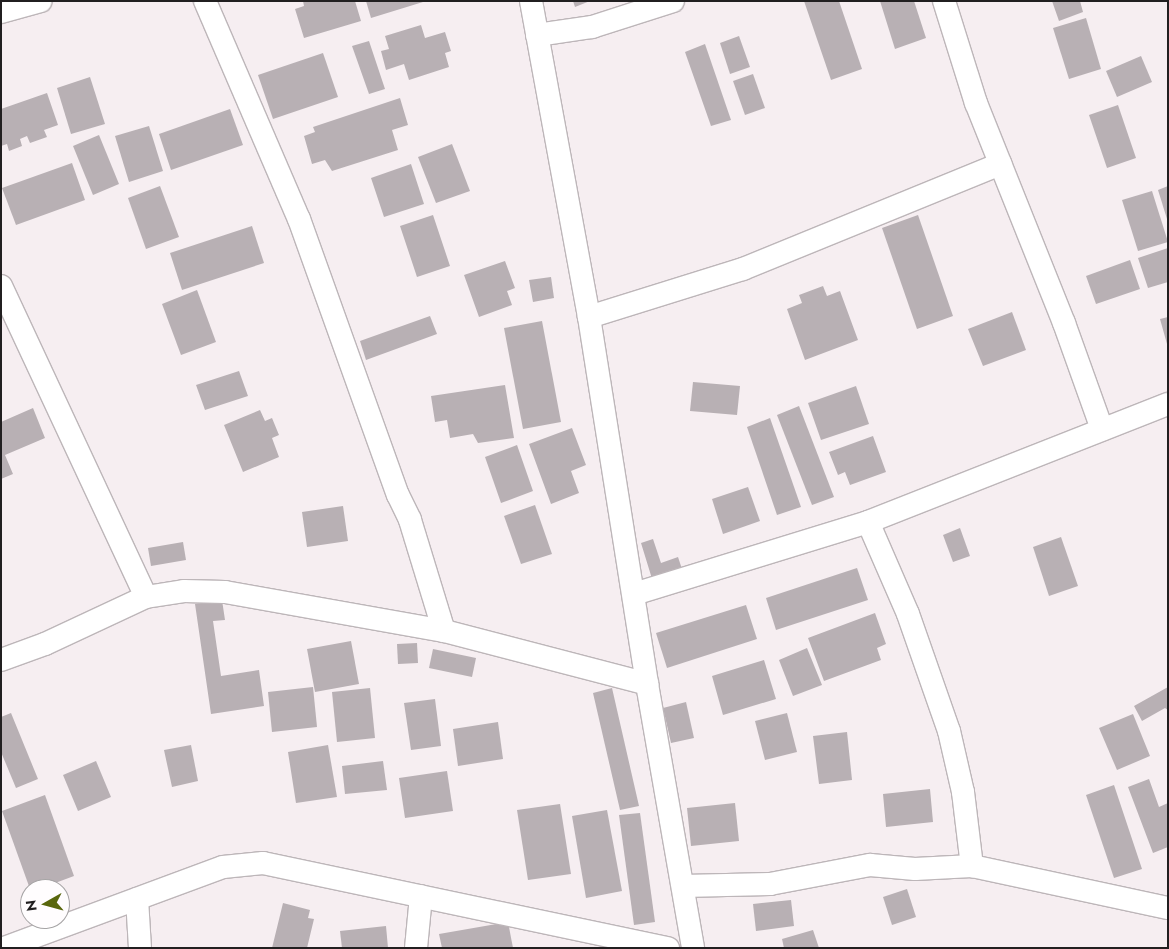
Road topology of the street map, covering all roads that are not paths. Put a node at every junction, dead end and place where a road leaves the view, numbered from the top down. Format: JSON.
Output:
{"nodes":[{"id":1,"x":41,"y":1,"type":"edge"},
{"id":2,"x":205,"y":1,"type":"edge"},
{"id":3,"x":531,"y":1,"type":"edge"},
{"id":4,"x":674,"y":1,"type":"edge"},
{"id":5,"x":944,"y":1,"type":"edge"},
{"id":6,"x":1,"y":12,"type":"edge"},
{"id":7,"x":537,"y":35,"type":"junction"},
{"id":8,"x":1000,"y":164,"type":"junction"},
{"id":9,"x":1,"y":286,"type":"edge"},
{"id":10,"x":589,"y":317,"type":"junction"},
{"id":11,"x":1168,"y":404,"type":"edge"},
{"id":12,"x":1102,"y":429,"type":"junction"},
{"id":13,"x":868,"y":522,"type":"junction"},
{"id":14,"x":634,"y":594,"type":"junction"},
{"id":15,"x":146,"y":597,"type":"junction"},
{"id":16,"x":444,"y":631,"type":"junction"},
{"id":17,"x":1,"y":660,"type":"edge"},
{"id":18,"x":647,"y":684,"type":"junction"},
{"id":19,"x":972,"y":866,"type":"junction"},
{"id":20,"x":683,"y":886,"type":"junction"},
{"id":21,"x":421,"y":896,"type":"junction"},
{"id":22,"x":137,"y":899,"type":"junction"},
{"id":23,"x":1168,"y":908,"type":"edge"},
{"id":24,"x":4,"y":948,"type":"edge"},
{"id":25,"x":140,"y":948,"type":"edge"},
{"id":26,"x":416,"y":948,"type":"edge"},
{"id":27,"x":668,"y":948,"type":"edge"},
{"id":28,"x":693,"y":948,"type":"edge"}],
"edges":[{"from":1,"to":6,"type":"street"},
{"from":2,"to":16,"type":"street"},
{"from":3,"to":7,"type":"street"},
{"from":4,"to":7,"type":"street"},
{"from":5,"to":8,"type":"street"},
{"from":7,"to":10,"type":"street"},
{"from":8,"to":10,"type":"street"},
{"from":8,"to":12,"type":"street"},
{"from":9,"to":15,"type":"street"},
{"from":10,"to":14,"type":"street"},
{"from":11,"to":12,"type":"street"},
{"from":12,"to":13,"type":"street"},
{"from":13,"to":14,"type":"street"},
{"from":13,"to":19,"type":"street"},
{"from":14,"to":18,"type":"street"},
{"from":15,"to":16,"type":"street"},
{"from":15,"to":17,"type":"street"},
{"from":16,"to":18,"type":"street"},
{"from":18,"to":20,"type":"street"},
{"from":19,"to":20,"type":"street"},
{"from":19,"to":23,"type":"street"},
{"from":20,"to":28,"type":"street"},
{"from":21,"to":22,"type":"street"},
{"from":21,"to":26,"type":"street"},
{"from":21,"to":27,"type":"street"},
{"from":22,"to":24,"type":"street"},
{"from":22,"to":25,"type":"street"}]}
